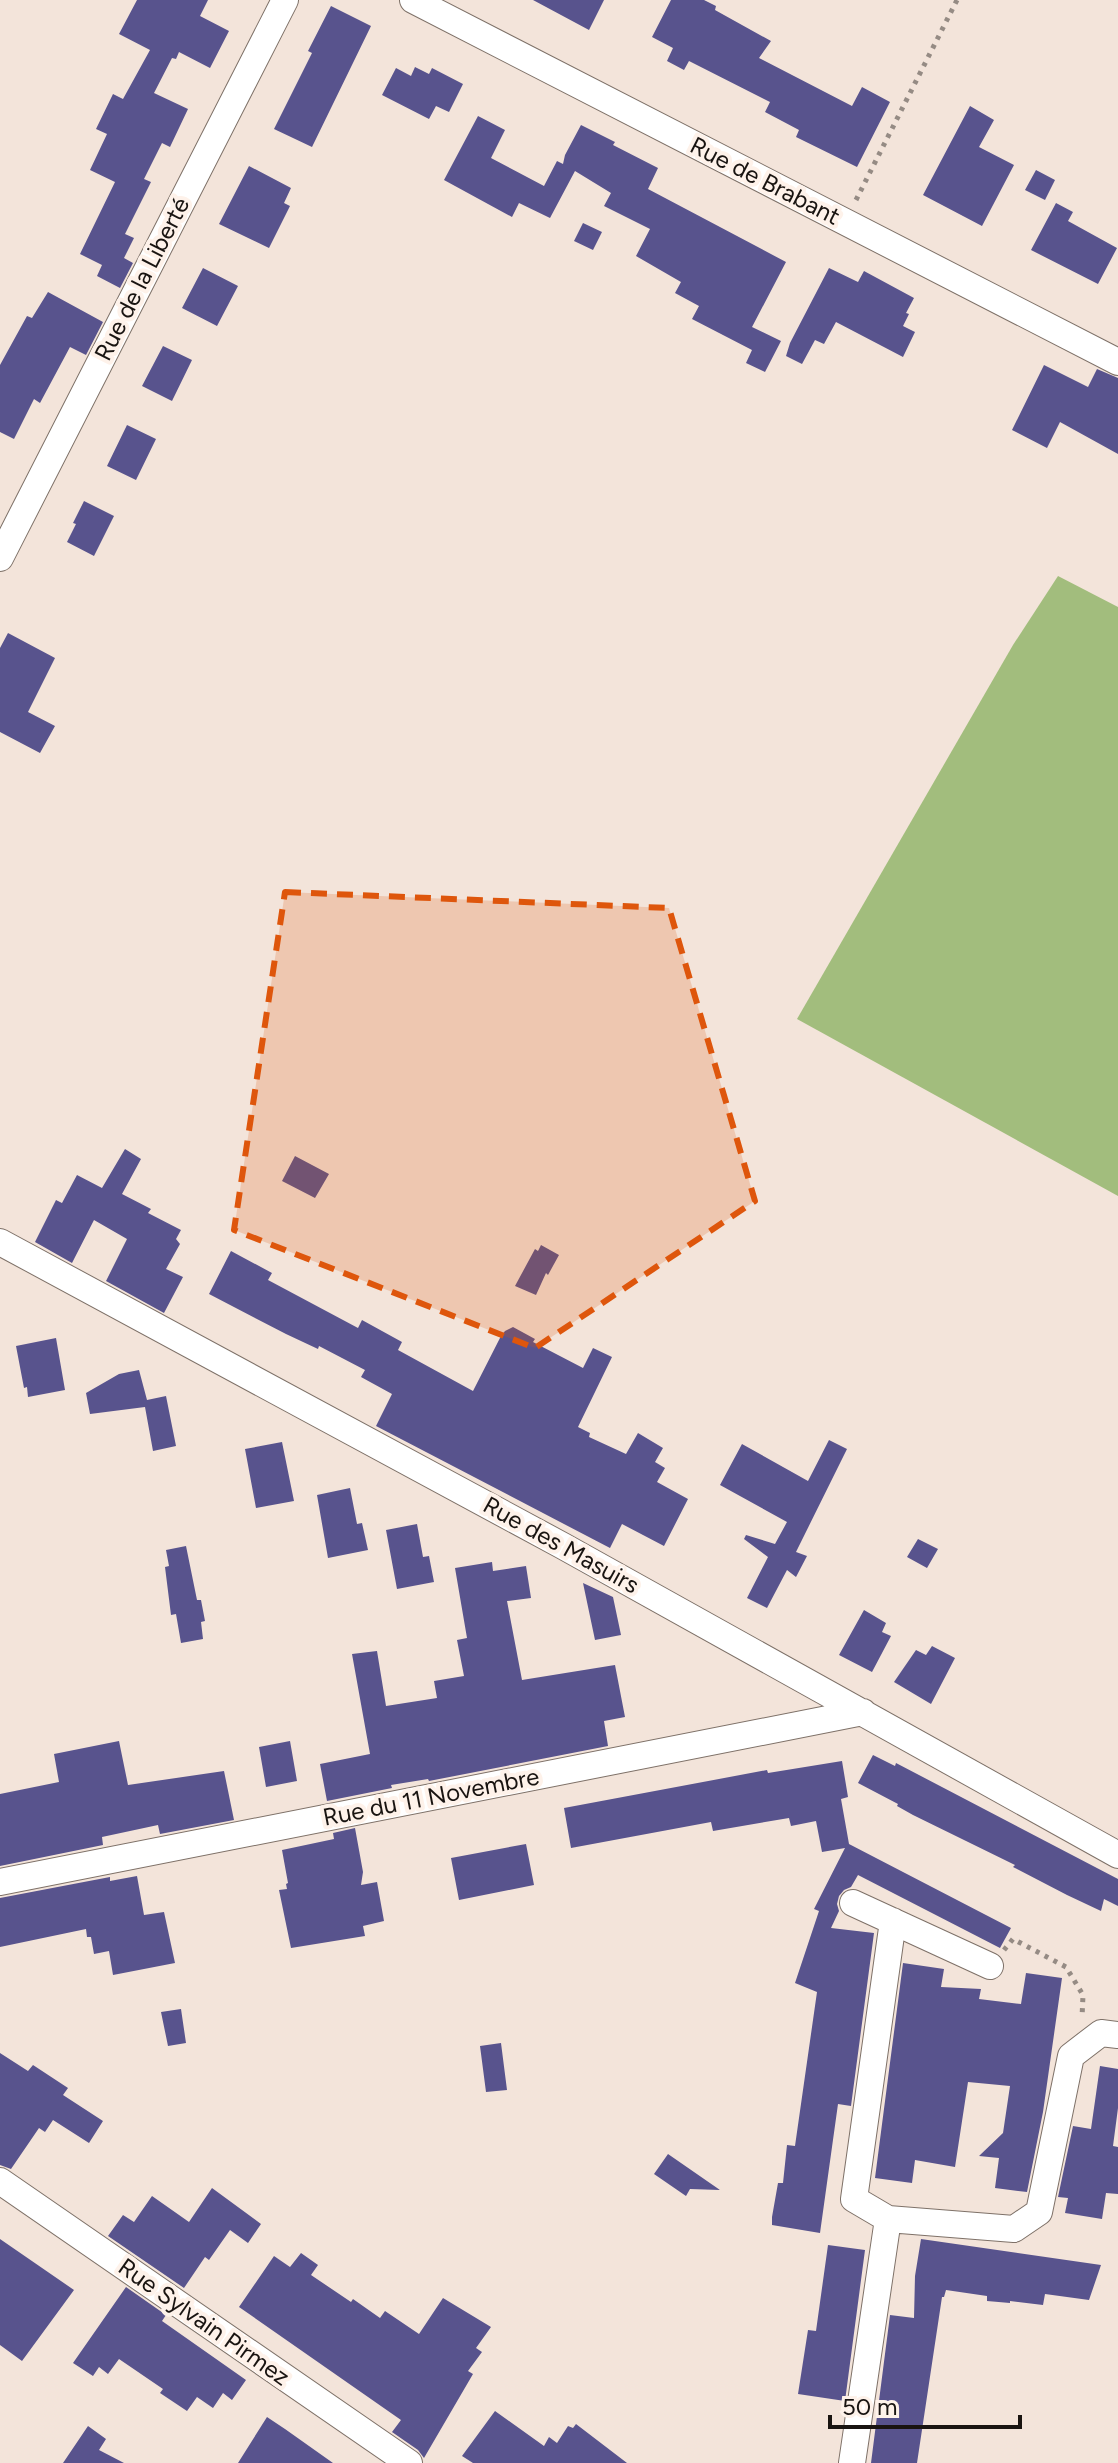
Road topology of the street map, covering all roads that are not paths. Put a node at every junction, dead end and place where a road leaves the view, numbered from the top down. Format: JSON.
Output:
{"nodes":[{"id":1,"x":285,"y":0,"type":"edge"},
{"id":2,"x":413,"y":0,"type":"edge"},
{"id":3,"x":1118,"y":362,"type":"edge"},
{"id":4,"x":0,"y":558,"type":"edge"},
{"id":5,"x":0,"y":1242,"type":"edge"},
{"id":6,"x":863,"y":1712,"type":"junction"},
{"id":7,"x":1118,"y":1855,"type":"edge"},
{"id":8,"x":0,"y":1882,"type":"edge"},
{"id":9,"x":853,"y":1903,"type":"dead end"},
{"id":10,"x":893,"y":1921,"type":"junction"},
{"id":11,"x":990,"y":1966,"type":"road end"},
{"id":12,"x":1118,"y":2035,"type":"edge"},
{"id":13,"x":0,"y":2181,"type":"edge"},
{"id":14,"x":888,"y":2219,"type":"junction"},
{"id":15,"x":409,"y":2463,"type":"edge"},
{"id":16,"x":852,"y":2463,"type":"edge"}],
"edges":[{"from":1,"to":4,"type":"street","name":"Rue de la Liberté"},
{"from":2,"to":3,"type":"street","name":"Rue de Brabant"},
{"from":5,"to":6,"type":"street","name":"Rue des Masuirs"},
{"from":6,"to":7,"type":"street","name":"Rue des Masuirs"},
{"from":6,"to":8,"type":"street","name":"Rue du 11 Novembre"},
{"from":9,"to":10,"type":"street"},
{"from":10,"to":11,"type":"street"},
{"from":10,"to":14,"type":"street"},
{"from":12,"to":14,"type":"street"},
{"from":13,"to":15,"type":"street","name":"Rue Sylvain Pirmez"},
{"from":14,"to":16,"type":"street"}]}
